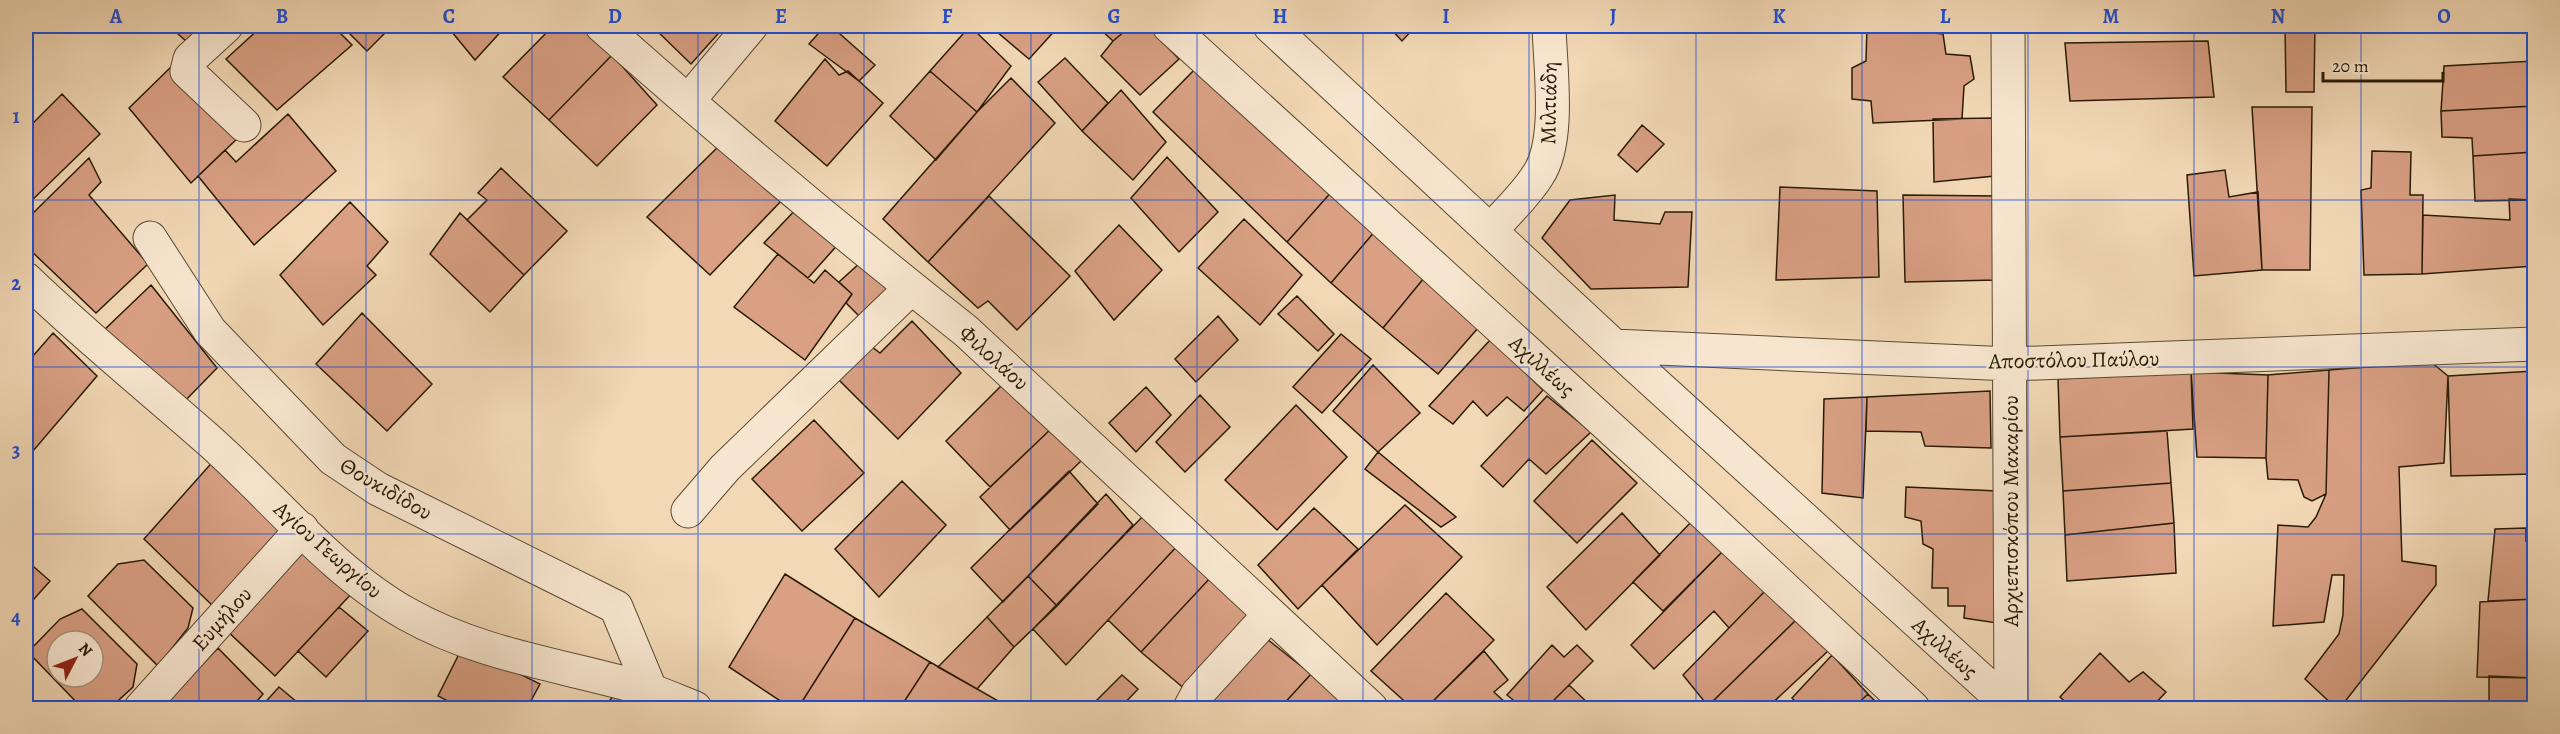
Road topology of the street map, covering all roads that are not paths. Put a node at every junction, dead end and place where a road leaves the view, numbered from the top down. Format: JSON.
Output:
{"nodes":[{"id":1,"x":226,"y":26,"type":"edge"},
{"id":2,"x":602,"y":26,"type":"edge"},
{"id":3,"x":751,"y":26,"type":"edge"},
{"id":4,"x":1169,"y":26,"type":"edge"},
{"id":5,"x":1270,"y":26,"type":"edge"},
{"id":6,"x":1549,"y":26,"type":"edge"},
{"id":7,"x":2008,"y":26,"type":"edge"},
{"id":8,"x":688,"y":101,"type":"junction"},
{"id":9,"x":244,"y":125,"type":"dead end"},
{"id":10,"x":1490,"y":231,"type":"junction"},
{"id":11,"x":150,"y":237,"type":"dead end"},
{"id":12,"x":26,"y":279,"type":"edge"},
{"id":13,"x":911,"y":288,"type":"junction"},
{"id":14,"x":2535,"y":344,"type":"edge"},
{"id":15,"x":1614,"y":346,"type":"junction"},
{"id":16,"x":2010,"y":364,"type":"junction"},
{"id":17,"x":688,"y":511,"type":"dead end"},
{"id":18,"x":302,"y":529,"type":"junction"},
{"id":19,"x":1270,"y":615,"type":"junction"},
{"id":20,"x":651,"y":690,"type":"junction"},
{"id":21,"x":141,"y":708,"type":"edge"},
{"id":22,"x":695,"y":708,"type":"edge"},
{"id":23,"x":1190,"y":708,"type":"edge"},
{"id":24,"x":1371,"y":708,"type":"edge"},
{"id":25,"x":1913,"y":708,"type":"edge"},
{"id":26,"x":2012,"y":708,"type":"edge"}],
"edges":[{"from":1,"to":9,"type":"street"},
{"from":2,"to":8,"type":"street","name":"Φιλολάου"},
{"from":3,"to":8,"type":"street"},
{"from":4,"to":25,"type":"street","name":"Αχιλλέως"},
{"from":5,"to":10,"type":"street","name":"Αχιλλέως"},
{"from":6,"to":10,"type":"street","name":"Μιλτιάδη"},
{"from":7,"to":16,"type":"street","name":"Αρχιεπισκόπου Μακαρίου"},
{"from":8,"to":13,"type":"street","name":"Φιλολάου"},
{"from":10,"to":15,"type":"street","name":"Αχιλλέως"},
{"from":11,"to":20,"type":"street","name":"Θουκιδίδου"},
{"from":12,"to":18,"type":"street","name":"Αγίου Γεωργίου"},
{"from":13,"to":17,"type":"street"},
{"from":13,"to":19,"type":"street","name":"Φιλολάου"},
{"from":14,"to":16,"type":"street","name":"Αποστόλου Παύλου"},
{"from":15,"to":16,"type":"street","name":"Αποστόλου Παύλου"},
{"from":15,"to":26,"type":"street","name":"Αχιλλέως"},
{"from":16,"to":26,"type":"street","name":"Αρχιεπισκόπου Μακαρίου"},
{"from":18,"to":20,"type":"street","name":"Αγίου Γεωργίου"},
{"from":18,"to":21,"type":"street","name":"Ευμήλου"},
{"from":19,"to":23,"type":"street"},
{"from":19,"to":24,"type":"street","name":"Φιλολάου"},
{"from":20,"to":22,"type":"street","name":"Αγίου Γεωργίου"}]}
